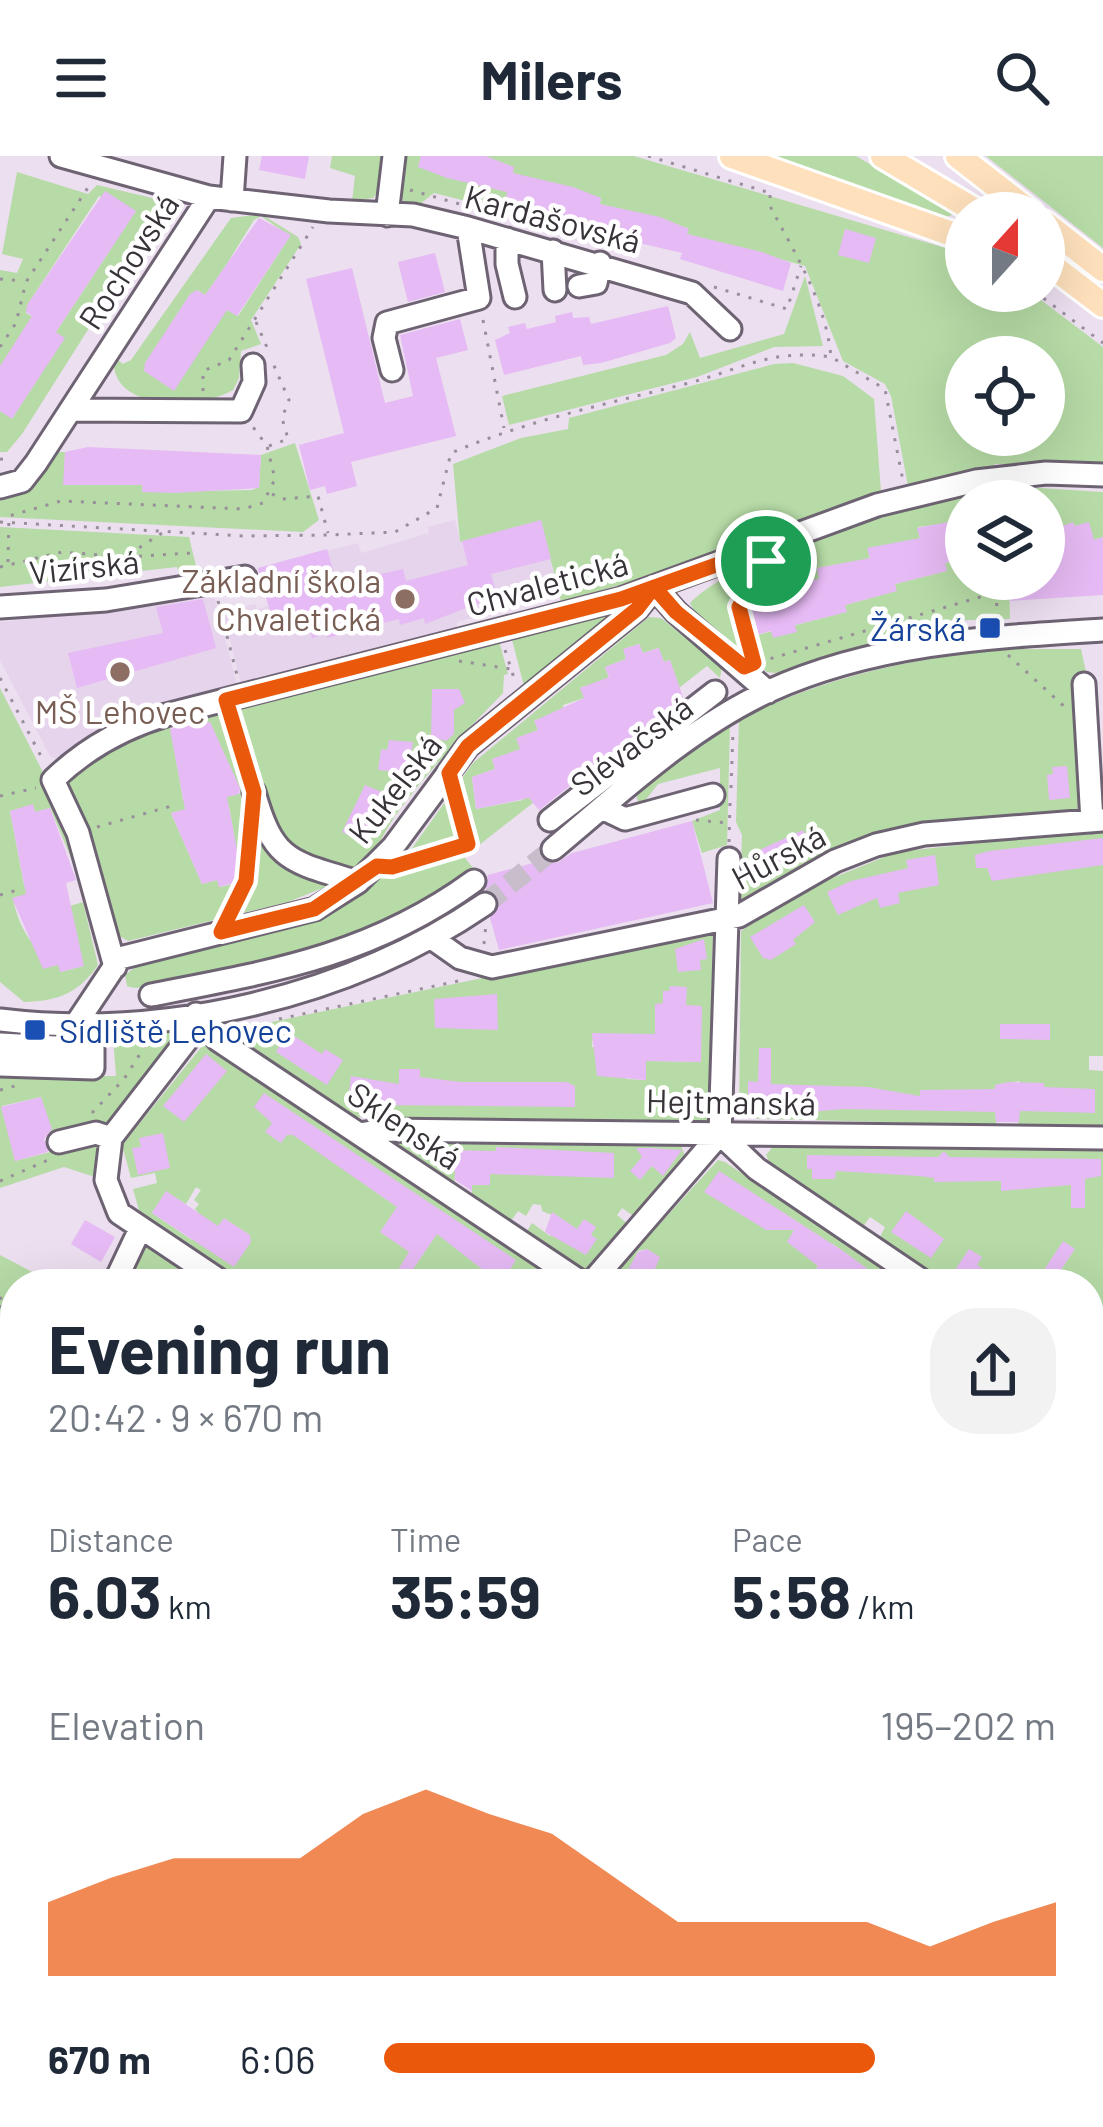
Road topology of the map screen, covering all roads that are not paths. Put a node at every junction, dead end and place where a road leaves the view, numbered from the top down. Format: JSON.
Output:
{"nodes":[{"id":1,"x":61,"y":156,"type":"edge"},
{"id":2,"x":235,"y":156,"type":"edge"},
{"id":3,"x":394,"y":156,"type":"edge"},
{"id":4,"x":732,"y":156,"type":"edge"},
{"id":5,"x":883,"y":156,"type":"edge"},
{"id":6,"x":958,"y":156,"type":"edge"},
{"id":7,"x":977,"y":166,"type":"edge"},
{"id":8,"x":1007,"y":192,"type":"edge"},
{"id":9,"x":945,"y":193,"type":"edge"},
{"id":10,"x":208,"y":197,"type":"junction"},
{"id":11,"x":232,"y":200,"type":"junction"},
{"id":12,"x":387,"y":215,"type":"junction"},
{"id":13,"x":468,"y":228,"type":"junction"},
{"id":14,"x":945,"y":232,"type":"edge"},
{"id":15,"x":507,"y":238,"type":"junction"},
{"id":16,"x":1065,"y":239,"type":"edge"},
{"id":17,"x":553,"y":251,"type":"junction"},
{"id":18,"x":600,"y":263,"type":"junction"},
{"id":19,"x":1103,"y":269,"type":"edge"},
{"id":20,"x":1065,"y":276,"type":"edge"},
{"id":21,"x":1065,"y":280,"type":"edge"},
{"id":22,"x":579,"y":286,"type":"dead end"},
{"id":23,"x":1078,"y":286,"type":"junction"},
{"id":24,"x":555,"y":290,"type":"dead end"},
{"id":25,"x":515,"y":297,"type":"dead end"},
{"id":26,"x":1103,"y":305,"type":"edge"},
{"id":27,"x":730,"y":329,"type":"dead end"},
{"id":28,"x":103,"y":361,"type":"junction"},
{"id":29,"x":253,"y":365,"type":"dead end"},
{"id":30,"x":392,"y":370,"type":"dead end"},
{"id":31,"x":72,"y":410,"type":"junction"},
{"id":32,"x":134,"y":411,"type":"junction"},
{"id":33,"x":1103,"y":475,"type":"edge"},
{"id":34,"x":0,"y":487,"type":"edge"},
{"id":35,"x":245,"y":577,"type":"dead end"},
{"id":36,"x":654,"y":587,"type":"junction"},
{"id":37,"x":0,"y":607,"type":"edge"},
{"id":38,"x":1103,"y":630,"type":"edge"},
{"id":39,"x":1084,"y":684,"type":"dead end"},
{"id":40,"x":715,"y":692,"type":"dead end"},
{"id":41,"x":768,"y":692,"type":"junction"},
{"id":42,"x":669,"y":741,"type":"junction"},
{"id":43,"x":254,"y":792,"type":"road end"},
{"id":44,"x":713,"y":796,"type":"dead end"},
{"id":45,"x":602,"y":808,"type":"junction"},
{"id":46,"x":550,"y":820,"type":"tunnel mouth"},
{"id":47,"x":1098,"y":820,"type":"edge"},
{"id":48,"x":553,"y":849,"type":"tunnel mouth"},
{"id":49,"x":729,"y":859,"type":"dead end"},
{"id":50,"x":473,"y":875,"type":"road end"},
{"id":51,"x":358,"y":882,"type":"junction"},
{"id":52,"x":446,"y":902,"type":"junction"},
{"id":53,"x":484,"y":905,"type":"tunnel mouth"},
{"id":54,"x":727,"y":918,"type":"junction"},
{"id":55,"x":458,"y":922,"type":"junction"},
{"id":56,"x":433,"y":939,"type":"junction"},
{"id":57,"x":115,"y":967,"type":"junction"},
{"id":58,"x":151,"y":995,"type":"dead end"},
{"id":59,"x":196,"y":1014,"type":"junction"},
{"id":60,"x":0,"y":1020,"type":"edge"},
{"id":61,"x":85,"y":1024,"type":"junction"},
{"id":62,"x":0,"y":1044,"type":"edge"},
{"id":63,"x":92,"y":1049,"type":"junction"},
{"id":64,"x":0,"y":1064,"type":"edge"},
{"id":65,"x":359,"y":1134,"type":"junction"},
{"id":66,"x":720,"y":1134,"type":"junction"},
{"id":67,"x":111,"y":1138,"type":"junction"},
{"id":68,"x":1103,"y":1138,"type":"edge"},
{"id":69,"x":59,"y":1142,"type":"road end"},
{"id":70,"x":140,"y":1228,"type":"junction"},
{"id":71,"x":120,"y":1269,"type":"edge"},
{"id":72,"x":202,"y":1269,"type":"edge"},
{"id":73,"x":564,"y":1269,"type":"edge"},
{"id":74,"x":600,"y":1269,"type":"edge"},
{"id":75,"x":905,"y":1269,"type":"edge"}],
"edges":[{"from":1,"to":10,"type":"street","name":"Kardašovská"},
{"from":2,"to":11,"type":"street"},
{"from":3,"to":12,"type":"street"},
{"from":4,"to":14,"type":"main road"},
{"from":5,"to":9,"type":"main road"},
{"from":6,"to":7,"type":"main road"},
{"from":7,"to":8,"type":"main road"},
{"from":10,"to":11,"type":"street","name":"Kardašovská"},
{"from":10,"to":28,"type":"street","name":"Rochovská"},
{"from":11,"to":12,"type":"street","name":"Kardašovská"},
{"from":12,"to":13,"type":"street","name":"Kardašovská"},
{"from":13,"to":15,"type":"street","name":"Kardašovská"},
{"from":13,"to":30,"type":"street"},
{"from":15,"to":17,"type":"street","name":"Kardašovská"},
{"from":15,"to":25,"type":"street"},
{"from":16,"to":19,"type":"main road"},
{"from":17,"to":18,"type":"street","name":"Kardašovská"},
{"from":17,"to":24,"type":"street"},
{"from":18,"to":22,"type":"street"},
{"from":18,"to":27,"type":"street","name":"Kardašovská"},
{"from":20,"to":23,"type":"main road"},
{"from":21,"to":23,"type":"main road"},
{"from":23,"to":26,"type":"main road"},
{"from":28,"to":31,"type":"street","name":"Rochovská"},
{"from":28,"to":32,"type":"street","name":"Rochovská"},
{"from":29,"to":32,"type":"street"},
{"from":31,"to":32,"type":"street"},
{"from":31,"to":34,"type":"street","name":"Rochovská"},
{"from":33,"to":36,"type":"street","name":"Kukelská"},
{"from":35,"to":37,"type":"street","name":"Vizírská"},
{"from":36,"to":41,"type":"street"},
{"from":36,"to":51,"type":"street","name":"Kukelská"},
{"from":36,"to":57,"type":"street","name":"Chvaletická"},
{"from":38,"to":41,"type":"street","name":"Slévačská"},
{"from":39,"to":47,"type":"street","name":"Hůrská"},
{"from":40,"to":42,"type":"street"},
{"from":41,"to":42,"type":"street","name":"Slévačská"},
{"from":42,"to":45,"type":"street","name":"Slévačská"},
{"from":42,"to":46,"type":"street"},
{"from":43,"to":51,"type":"street"},
{"from":44,"to":45,"type":"street"},
{"from":45,"to":48,"type":"street","name":"Slévačská"},
{"from":47,"to":54,"type":"street","name":"Hůrská"},
{"from":49,"to":54,"type":"street"},
{"from":50,"to":52,"type":"street"},
{"from":51,"to":57,"type":"street","name":"Kukelská"},
{"from":52,"to":55,"type":"street"},
{"from":52,"to":58,"type":"street"},
{"from":53,"to":55,"type":"street"},
{"from":54,"to":56,"type":"street","name":"Hůrská"},
{"from":54,"to":66,"type":"street"},
{"from":55,"to":56,"type":"street"},
{"from":56,"to":59,"type":"street"},
{"from":57,"to":61,"type":"street"},
{"from":59,"to":61,"type":"street"},
{"from":59,"to":65,"type":"street","name":"Sklenská"},
{"from":59,"to":67,"type":"street"},
{"from":60,"to":61,"type":"street"},
{"from":61,"to":63,"type":"street"},
{"from":62,"to":63,"type":"street"},
{"from":63,"to":64,"type":"street"},
{"from":65,"to":66,"type":"street","name":"Hejtmanská"},
{"from":65,"to":73,"type":"street","name":"Sklenská"},
{"from":66,"to":68,"type":"street","name":"Hejtmanská"},
{"from":66,"to":74,"type":"street"},
{"from":66,"to":75,"type":"street"},
{"from":67,"to":69,"type":"street"},
{"from":67,"to":70,"type":"street"},
{"from":70,"to":71,"type":"street"},
{"from":70,"to":72,"type":"street"}]}
